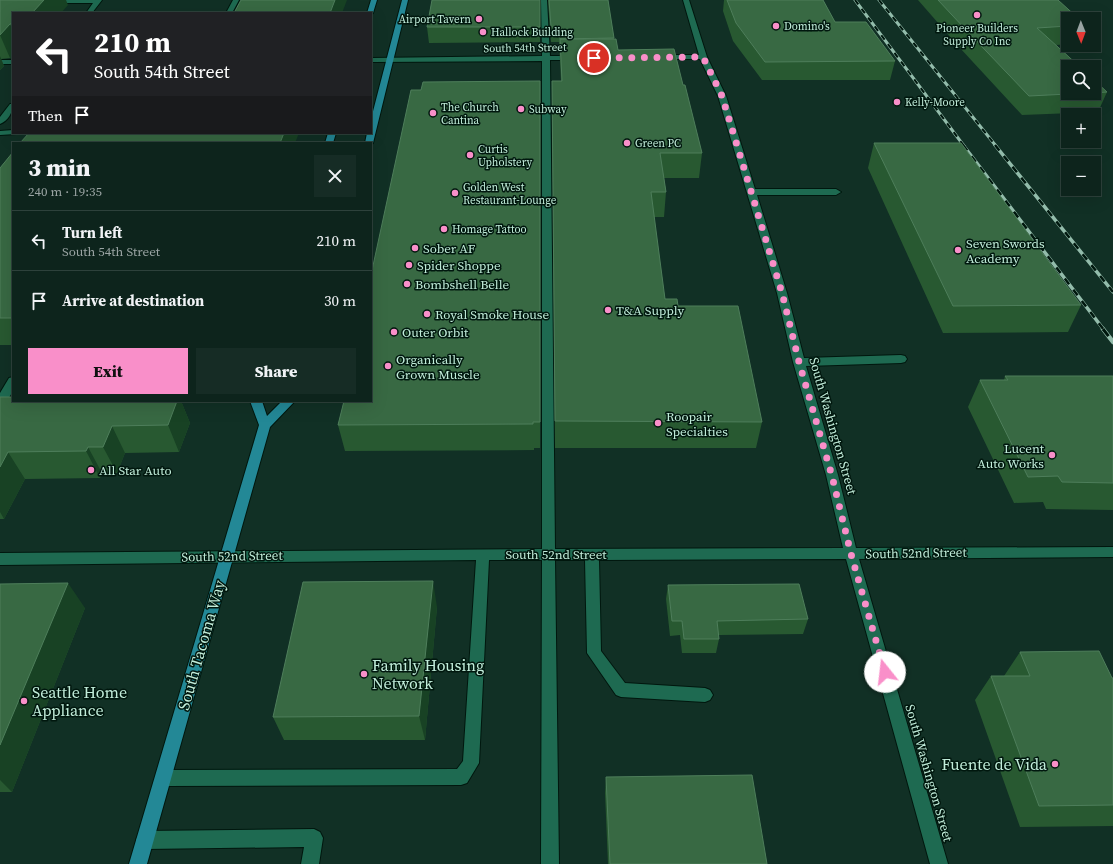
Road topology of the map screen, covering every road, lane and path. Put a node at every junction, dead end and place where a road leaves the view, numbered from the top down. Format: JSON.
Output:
{"nodes":[{"id":1,"x":99,"y":0,"type":"edge"},
{"id":2,"x":236,"y":0,"type":"edge"},
{"id":3,"x":374,"y":0,"type":"edge"},
{"id":4,"x":405,"y":0,"type":"edge"},
{"id":5,"x":544,"y":0,"type":"edge"},
{"id":6,"x":686,"y":0,"type":"edge"},
{"id":7,"x":45,"y":1,"type":"edge"},
{"id":8,"x":90,"y":12,"type":"edge"},
{"id":9,"x":230,"y":12,"type":"edge"},
{"id":10,"x":370,"y":12,"type":"edge"},
{"id":11,"x":650,"y":57,"type":"edge"},
{"id":12,"x":703,"y":57,"type":"junction"},
{"id":13,"x":546,"y":58,"type":"junction"},
{"id":14,"x":586,"y":58,"type":"edge"},
{"id":15,"x":372,"y":60,"type":"edge"},
{"id":16,"x":390,"y":60,"type":"junction"},
{"id":17,"x":0,"y":62,"type":"edge"},
{"id":18,"x":12,"y":62,"type":"edge"},
{"id":19,"x":12,"y":107,"type":"edge"},
{"id":20,"x":0,"y":122,"type":"edge"},
{"id":21,"x":372,"y":131,"type":"edge"},
{"id":22,"x":12,"y":132,"type":"edge"},
{"id":23,"x":0,"y":133,"type":"edge"},
{"id":24,"x":751,"y":192,"type":"junction"},
{"id":25,"x":836,"y":192,"type":"dead end"},
{"id":26,"x":901,"y":359,"type":"dead end"},
{"id":27,"x":799,"y":362,"type":"junction"},
{"id":28,"x":12,"y":383,"type":"edge"},
{"id":29,"x":6,"y":398,"type":"edge"},
{"id":30,"x":256,"y":402,"type":"edge"},
{"id":31,"x":288,"y":402,"type":"edge"},
{"id":32,"x":265,"y":425,"type":"junction"},
{"id":33,"x":1113,"y":552,"type":"edge"},
{"id":34,"x":483,"y":554,"type":"junction"},
{"id":35,"x":549,"y":554,"type":"junction"},
{"id":36,"x":592,"y":554,"type":"junction"},
{"id":37,"x":851,"y":554,"type":"junction"},
{"id":38,"x":227,"y":556,"type":"junction"},
{"id":39,"x":0,"y":559,"type":"edge"},
{"id":40,"x":705,"y":695,"type":"dead end"},
{"id":41,"x":163,"y":778,"type":"junction"},
{"id":42,"x":145,"y":840,"type":"junction"},
{"id":43,"x":138,"y":864,"type":"edge"},
{"id":44,"x":310,"y":864,"type":"edge"},
{"id":45,"x":550,"y":864,"type":"edge"},
{"id":46,"x":939,"y":864,"type":"edge"}],
"edges":[{"from":1,"to":7,"type":"street"},
{"from":1,"to":8,"type":"street"},
{"from":2,"to":9,"type":"street"},
{"from":3,"to":10,"type":"main road"},
{"from":4,"to":16,"type":"main road"},
{"from":5,"to":13,"type":"street"},
{"from":6,"to":12,"type":"street","name":"South Washington Street"},
{"from":11,"to":12,"type":"street"},
{"from":12,"to":24,"type":"street","name":"South Washington Street"},
{"from":13,"to":14,"type":"street","name":"South 54th Street"},
{"from":13,"to":16,"type":"street","name":"South 54th Street"},
{"from":13,"to":35,"type":"street"},
{"from":15,"to":16,"type":"street","name":"South 54th Street"},
{"from":16,"to":21,"type":"main road"},
{"from":17,"to":18,"type":"street"},
{"from":19,"to":20,"type":"street"},
{"from":22,"to":23,"type":"street"},
{"from":24,"to":25,"type":"street"},
{"from":24,"to":27,"type":"street","name":"South Washington Street"},
{"from":26,"to":27,"type":"street"},
{"from":27,"to":37,"type":"street","name":"South Washington Street"},
{"from":28,"to":29,"type":"street"},
{"from":30,"to":32,"type":"main road"},
{"from":31,"to":32,"type":"main road","name":"South Tacoma Way"},
{"from":32,"to":38,"type":"main road","name":"South Tacoma Way"},
{"from":33,"to":37,"type":"street","name":"South 52nd Street"},
{"from":34,"to":35,"type":"street","name":"South 52nd Street"},
{"from":34,"to":38,"type":"street","name":"South 52nd Street"},
{"from":34,"to":41,"type":"street"},
{"from":35,"to":36,"type":"street","name":"South 52nd Street"},
{"from":35,"to":45,"type":"street"},
{"from":36,"to":37,"type":"street","name":"South 52nd Street"},
{"from":36,"to":40,"type":"street"},
{"from":37,"to":46,"type":"street","name":"South Washington Street"},
{"from":38,"to":39,"type":"street","name":"South 52nd Street"},
{"from":38,"to":41,"type":"main road","name":"South Tacoma Way"},
{"from":41,"to":42,"type":"main road","name":"South Tacoma Way"},
{"from":42,"to":43,"type":"main road","name":"South Tacoma Way"},
{"from":42,"to":44,"type":"street"}]}
